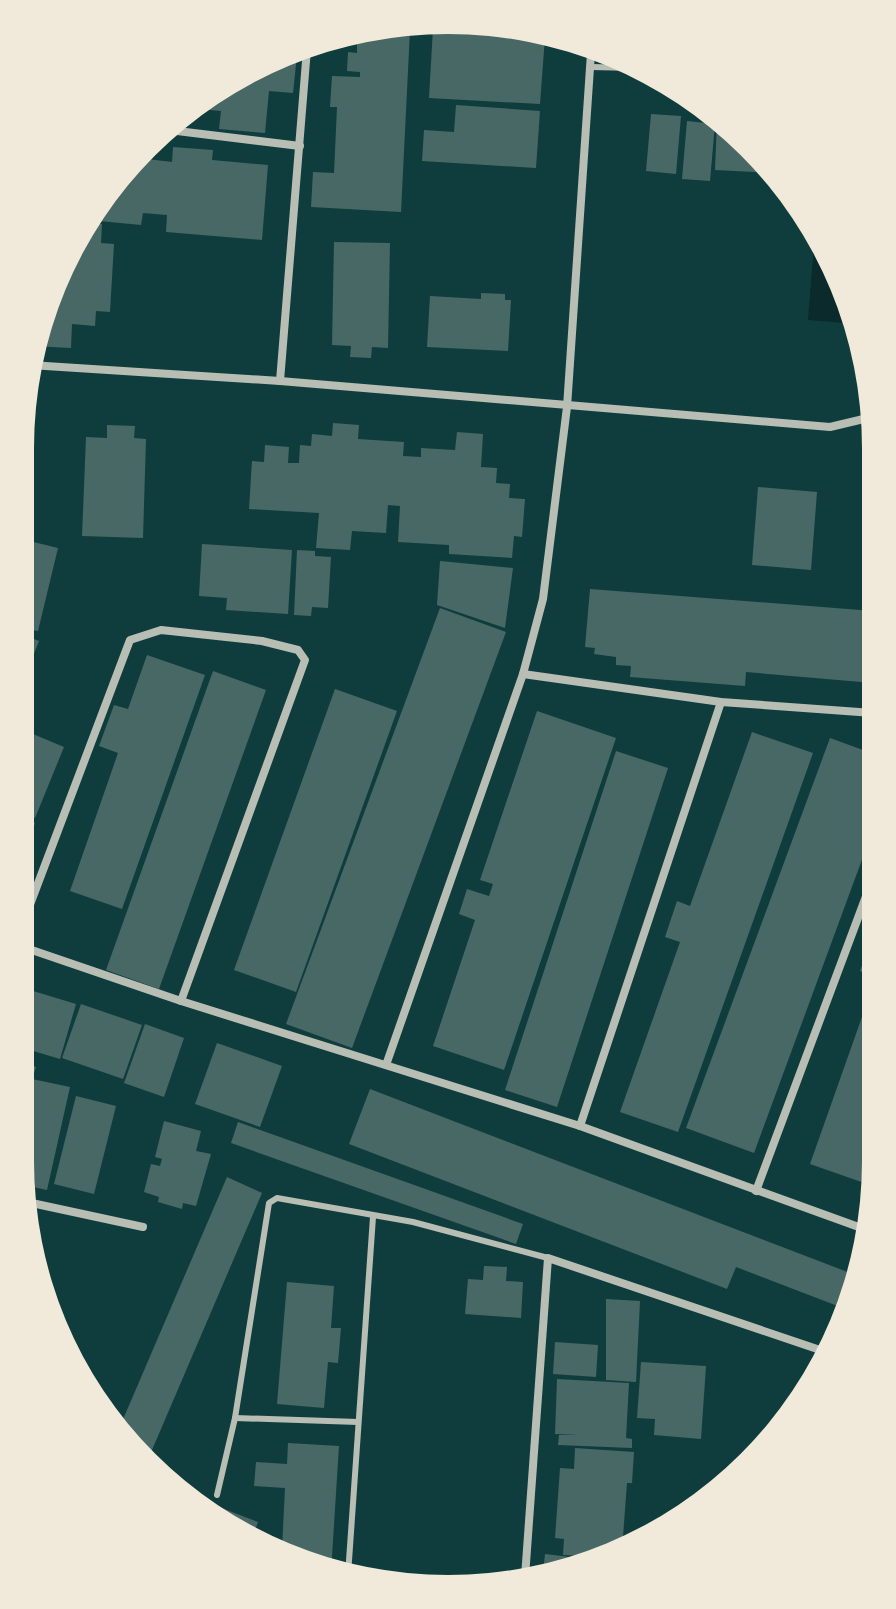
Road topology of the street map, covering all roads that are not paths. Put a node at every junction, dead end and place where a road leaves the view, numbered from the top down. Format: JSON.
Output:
{"nodes":[{"id":1,"x":306,"y":60,"type":"edge"},
{"id":2,"x":591,"y":60,"type":"edge"},
{"id":3,"x":591,"y":67,"type":"junction"},
{"id":4,"x":609,"y":67,"type":"edge"},
{"id":5,"x":182,"y":132,"type":"edge"},
{"id":6,"x":300,"y":146,"type":"junction"},
{"id":7,"x":42,"y":366,"type":"edge"},
{"id":8,"x":280,"y":381,"type":"junction"},
{"id":9,"x":567,"y":407,"type":"junction"},
{"id":10,"x":861,"y":420,"type":"edge"},
{"id":11,"x":523,"y":674,"type":"junction"},
{"id":12,"x":721,"y":702,"type":"junction"},
{"id":13,"x":862,"y":712,"type":"edge"},
{"id":14,"x":34,"y":894,"type":"edge"},
{"id":15,"x":862,"y":907,"type":"edge"},
{"id":16,"x":34,"y":951,"type":"edge"},
{"id":17,"x":181,"y":1001,"type":"junction"},
{"id":18,"x":386,"y":1065,"type":"junction"},
{"id":19,"x":580,"y":1126,"type":"junction"},
{"id":20,"x":756,"y":1191,"type":"junction"},
{"id":21,"x":37,"y":1204,"type":"edge"},
{"id":22,"x":373,"y":1217,"type":"junction"},
{"id":23,"x":856,"y":1226,"type":"edge"},
{"id":24,"x":143,"y":1227,"type":"dead end"},
{"id":25,"x":548,"y":1258,"type":"junction"},
{"id":26,"x":817,"y":1349,"type":"edge"},
{"id":27,"x":235,"y":1418,"type":"junction"},
{"id":28,"x":358,"y":1422,"type":"junction"},
{"id":29,"x":217,"y":1495,"type":"dead end"},
{"id":30,"x":349,"y":1563,"type":"edge"},
{"id":31,"x":526,"y":1567,"type":"edge"}],
"edges":[{"from":1,"to":6,"type":"street"},
{"from":2,"to":3,"type":"street"},
{"from":3,"to":4,"type":"lane"},
{"from":3,"to":9,"type":"street"},
{"from":5,"to":6,"type":"street"},
{"from":6,"to":8,"type":"street"},
{"from":7,"to":8,"type":"street"},
{"from":8,"to":9,"type":"street"},
{"from":9,"to":10,"type":"street"},
{"from":9,"to":11,"type":"street"},
{"from":11,"to":12,"type":"street"},
{"from":11,"to":18,"type":"street"},
{"from":12,"to":13,"type":"street"},
{"from":12,"to":19,"type":"street"},
{"from":14,"to":17,"type":"street"},
{"from":15,"to":20,"type":"street"},
{"from":16,"to":17,"type":"street"},
{"from":17,"to":18,"type":"street"},
{"from":18,"to":19,"type":"street"},
{"from":19,"to":20,"type":"street"},
{"from":20,"to":23,"type":"street"},
{"from":21,"to":24,"type":"street"},
{"from":22,"to":25,"type":"lane"},
{"from":22,"to":27,"type":"lane"},
{"from":22,"to":28,"type":"lane"},
{"from":25,"to":26,"type":"street"},
{"from":25,"to":31,"type":"street"},
{"from":27,"to":28,"type":"lane"},
{"from":27,"to":29,"type":"lane"},
{"from":28,"to":30,"type":"lane"}]}
